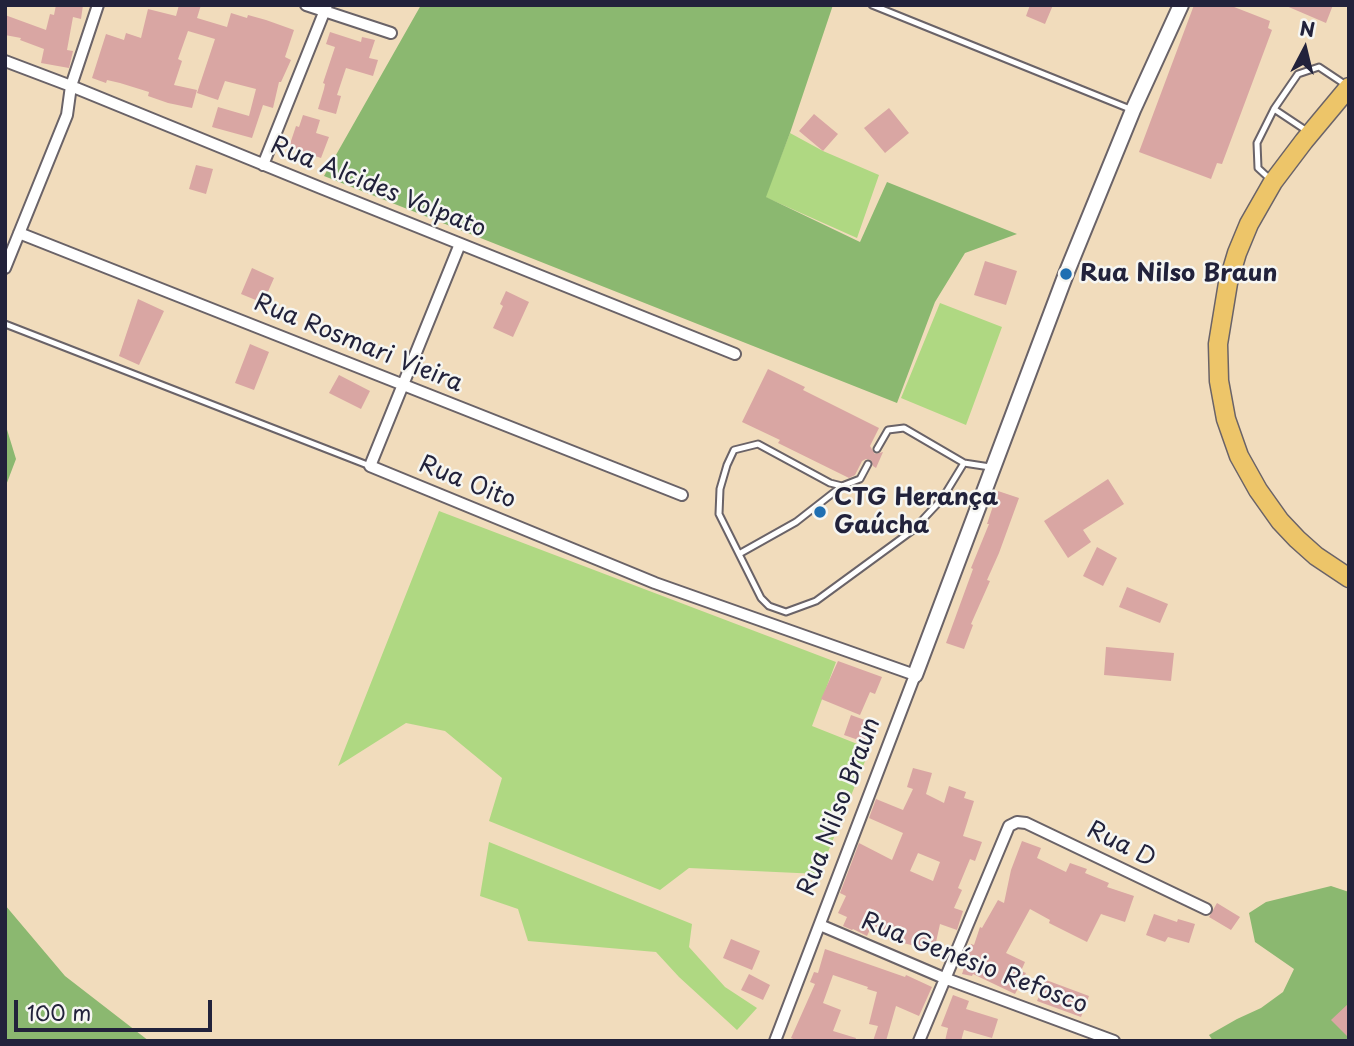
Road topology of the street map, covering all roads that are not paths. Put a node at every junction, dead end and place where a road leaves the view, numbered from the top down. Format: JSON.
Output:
{"nodes":[{"id":1,"x":98,"y":5,"type":"edge"},
{"id":2,"x":306,"y":5,"type":"edge"},
{"id":3,"x":872,"y":5,"type":"edge"},
{"id":4,"x":1181,"y":5,"type":"edge"},
{"id":5,"x":325,"y":8,"type":"edge"},
{"id":6,"x":391,"y":33,"type":"dead end"},
{"id":7,"x":5,"y":61,"type":"edge"},
{"id":8,"x":71,"y":86,"type":"junction"},
{"id":9,"x":1349,"y":87,"type":"edge"},
{"id":10,"x":1274,"y":109,"type":"junction"},
{"id":11,"x":1133,"y":110,"type":"junction"},
{"id":12,"x":1310,"y":133,"type":"junction"},
{"id":13,"x":263,"y":165,"type":"junction"},
{"id":14,"x":1273,"y":182,"type":"junction"},
{"id":15,"x":19,"y":233,"type":"junction"},
{"id":16,"x":460,"y":244,"type":"junction"},
{"id":17,"x":5,"y":268,"type":"edge"},
{"id":18,"x":5,"y":324,"type":"edge"},
{"id":19,"x":735,"y":354,"type":"dead end"},
{"id":20,"x":403,"y":385,"type":"junction"},
{"id":21,"x":877,"y":449,"type":"dead end"},
{"id":22,"x":964,"y":463,"type":"junction"},
{"id":23,"x":868,"y":464,"type":"dead end"},
{"id":24,"x":370,"y":466,"type":"junction"},
{"id":25,"x":993,"y":468,"type":"junction"},
{"id":26,"x":842,"y":486,"type":"junction"},
{"id":27,"x":682,"y":495,"type":"dead end"},
{"id":28,"x":739,"y":554,"type":"junction"},
{"id":29,"x":1349,"y":578,"type":"edge"},
{"id":30,"x":915,"y":675,"type":"junction"},
{"id":31,"x":1206,"y":909,"type":"dead end"},
{"id":32,"x":820,"y":925,"type":"junction"},
{"id":33,"x":944,"y":978,"type":"junction"},
{"id":34,"x":775,"y":1041,"type":"edge"},
{"id":35,"x":919,"y":1041,"type":"edge"},
{"id":36,"x":1114,"y":1041,"type":"edge"}],
"edges":[{"from":1,"to":8,"type":"street"},
{"from":2,"to":5,"type":"street"},
{"from":3,"to":11,"type":"lane"},
{"from":4,"to":11,"type":"street","name":"Rua Nilso Braun"},
{"from":5,"to":6,"type":"street"},
{"from":5,"to":13,"type":"street"},
{"from":7,"to":8,"type":"street","name":"Rua Alcides Volpato"},
{"from":8,"to":13,"type":"street","name":"Rua Alcides Volpato"},
{"from":8,"to":15,"type":"street"},
{"from":9,"to":10,"type":"lane"},
{"from":9,"to":12,"type":"highway"},
{"from":10,"to":12,"type":"lane"},
{"from":10,"to":14,"type":"lane"},
{"from":11,"to":25,"type":"street","name":"Rua Nilso Braun"},
{"from":12,"to":14,"type":"highway"},
{"from":13,"to":16,"type":"street","name":"Rua Alcides Volpato"},
{"from":14,"to":29,"type":"highway"},
{"from":15,"to":17,"type":"street"},
{"from":15,"to":20,"type":"street","name":"Rua Rosmari Vieira"},
{"from":16,"to":19,"type":"street","name":"Rua Alcides Volpato"},
{"from":16,"to":20,"type":"street"},
{"from":18,"to":24,"type":"lane","name":"Rua Oito"},
{"from":20,"to":24,"type":"street"},
{"from":20,"to":27,"type":"street","name":"Rua Rosmari Vieira"},
{"from":21,"to":22,"type":"lane"},
{"from":22,"to":25,"type":"lane"},
{"from":22,"to":28,"type":"lane"},
{"from":23,"to":26,"type":"lane"},
{"from":24,"to":30,"type":"street","name":"Rua Oito"},
{"from":25,"to":30,"type":"street","name":"Rua Nilso Braun"},
{"from":26,"to":28,"type":"lane"},
{"from":26,"to":28,"type":"lane"},
{"from":30,"to":32,"type":"street","name":"Rua Nilso Braun"},
{"from":31,"to":33,"type":"street","name":"Rua D"},
{"from":32,"to":33,"type":"street","name":"Rua Genésio Refosco"},
{"from":32,"to":34,"type":"street","name":"Rua Nilso Braun"},
{"from":33,"to":35,"type":"street"},
{"from":33,"to":36,"type":"street","name":"Rua Genésio Refosco"}]}
